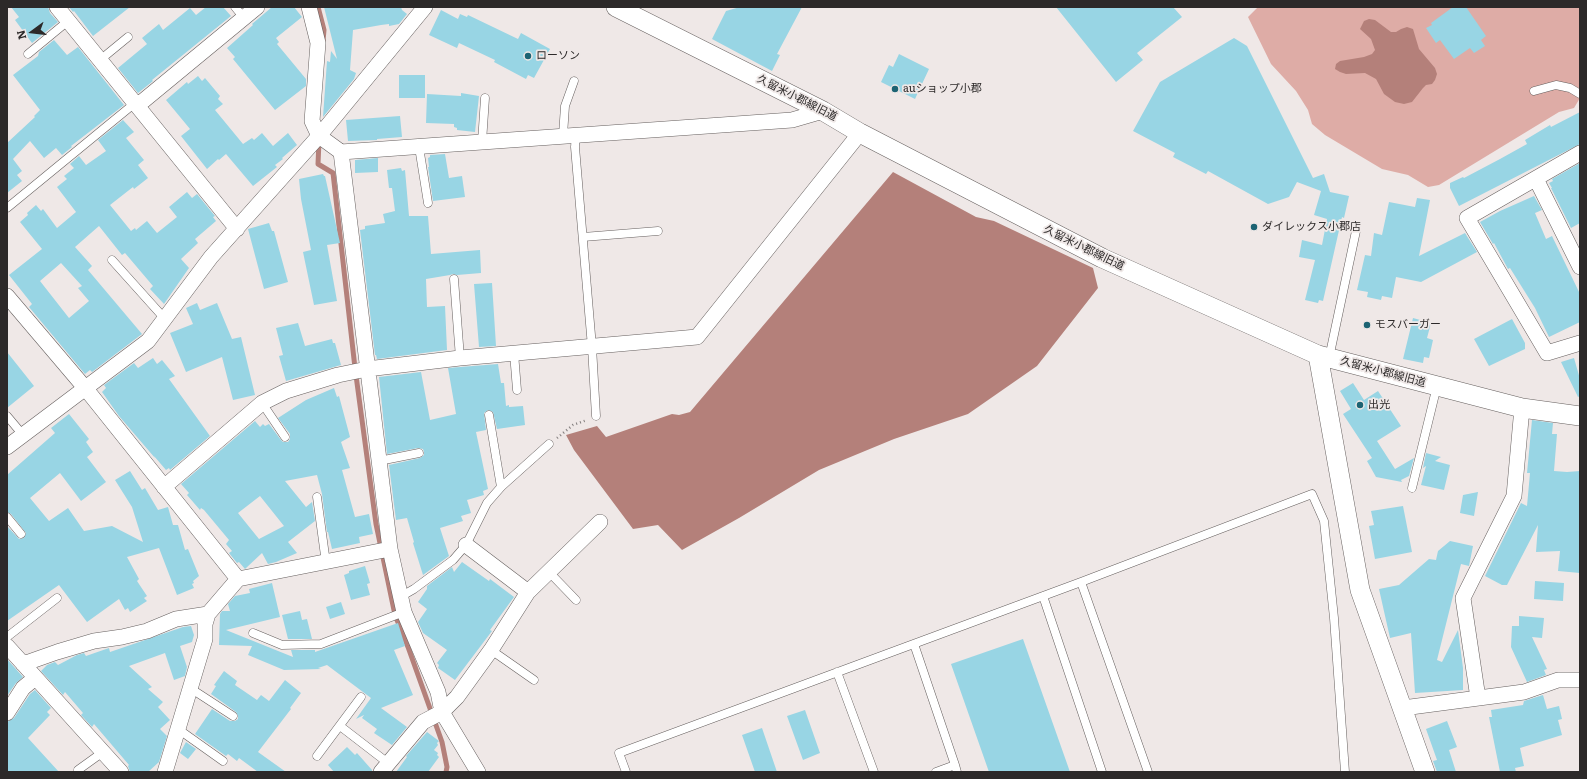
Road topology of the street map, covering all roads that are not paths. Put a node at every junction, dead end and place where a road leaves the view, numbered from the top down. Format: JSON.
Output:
{"nodes":[{"id":1,"x":57,"y":7,"type":"edge"},
{"id":2,"x":257,"y":7,"type":"edge"},
{"id":3,"x":309,"y":7,"type":"edge"},
{"id":4,"x":425,"y":7,"type":"edge"},
{"id":5,"x":616,"y":7,"type":"edge"},
{"id":6,"x":240,"y":12,"type":"edge"},
{"id":7,"x":638,"y":12,"type":"edge"},
{"id":8,"x":68,"y":21,"type":"junction"},
{"id":9,"x":128,"y":36,"type":"dead end"},
{"id":10,"x":28,"y":54,"type":"dead end"},
{"id":11,"x":100,"y":60,"type":"junction"},
{"id":12,"x":574,"y":81,"type":"dead end"},
{"id":13,"x":1534,"y":91,"type":"dead end"},
{"id":14,"x":1580,"y":94,"type":"edge"},
{"id":15,"x":485,"y":98,"type":"dead end"},
{"id":16,"x":136,"y":105,"type":"junction"},
{"id":17,"x":823,"y":111,"type":"junction"},
{"id":18,"x":860,"y":133,"type":"junction"},
{"id":19,"x":569,"y":135,"type":"junction"},
{"id":20,"x":319,"y":136,"type":"junction"},
{"id":21,"x":482,"y":142,"type":"junction"},
{"id":22,"x":419,"y":147,"type":"junction"},
{"id":23,"x":341,"y":152,"type":"junction"},
{"id":24,"x":1580,"y":153,"type":"edge"},
{"id":25,"x":1536,"y":179,"type":"junction"},
{"id":26,"x":428,"y":203,"type":"dead end"},
{"id":27,"x":7,"y":208,"type":"edge"},
{"id":28,"x":237,"y":229,"type":"junction"},
{"id":29,"x":658,"y":231,"type":"dead end"},
{"id":30,"x":1356,"y":231,"type":"dead end"},
{"id":31,"x":583,"y":238,"type":"junction"},
{"id":32,"x":112,"y":260,"type":"dead end"},
{"id":33,"x":1580,"y":267,"type":"edge"},
{"id":34,"x":454,"y":279,"type":"dead end"},
{"id":35,"x":7,"y":296,"type":"edge"},
{"id":36,"x":165,"y":319,"type":"junction"},
{"id":37,"x":1580,"y":343,"type":"edge"},
{"id":38,"x":592,"y":347,"type":"junction"},
{"id":39,"x":514,"y":353,"type":"junction"},
{"id":40,"x":1324,"y":357,"type":"junction"},
{"id":41,"x":460,"y":358,"type":"junction"},
{"id":42,"x":367,"y":369,"type":"junction"},
{"id":43,"x":1437,"y":386,"type":"junction"},
{"id":44,"x":86,"y":389,"type":"junction"},
{"id":45,"x":517,"y":390,"type":"dead end"},
{"id":46,"x":262,"y":403,"type":"junction"},
{"id":47,"x":1522,"y":408,"type":"junction"},
{"id":48,"x":489,"y":415,"type":"dead end"},
{"id":49,"x":7,"y":416,"type":"edge"},
{"id":50,"x":596,"y":416,"type":"road end"},
{"id":51,"x":1580,"y":416,"type":"edge"},
{"id":52,"x":23,"y":436,"type":"junction"},
{"id":53,"x":285,"y":437,"type":"dead end"},
{"id":54,"x":549,"y":444,"type":"road end"},
{"id":55,"x":7,"y":447,"type":"edge"},
{"id":56,"x":420,"y":452,"type":"dead end"},
{"id":57,"x":379,"y":461,"type":"junction"},
{"id":58,"x":164,"y":487,"type":"junction"},
{"id":59,"x":501,"y":487,"type":"junction"},
{"id":60,"x":1412,"y":488,"type":"dead end"},
{"id":61,"x":317,"y":497,"type":"dead end"},
{"id":62,"x":7,"y":517,"type":"edge"},
{"id":63,"x":600,"y":522,"type":"dead end"},
{"id":64,"x":21,"y":534,"type":"dead end"},
{"id":65,"x":466,"y":545,"type":"junction"},
{"id":66,"x":390,"y":549,"type":"junction"},
{"id":67,"x":326,"y":563,"type":"junction"},
{"id":68,"x":549,"y":572,"type":"junction"},
{"id":69,"x":238,"y":579,"type":"junction"},
{"id":70,"x":1081,"y":582,"type":"junction"},
{"id":71,"x":528,"y":592,"type":"junction"},
{"id":72,"x":1043,"y":596,"type":"junction"},
{"id":73,"x":400,"y":597,"type":"junction"},
{"id":74,"x":58,"y":598,"type":"dead end"},
{"id":75,"x":576,"y":600,"type":"dead end"},
{"id":76,"x":404,"y":612,"type":"junction"},
{"id":77,"x":208,"y":614,"type":"junction"},
{"id":78,"x":253,"y":633,"type":"dead end"},
{"id":79,"x":7,"y":637,"type":"edge"},
{"id":80,"x":914,"y":644,"type":"junction"},
{"id":81,"x":7,"y":646,"type":"edge"},
{"id":82,"x":491,"y":650,"type":"junction"},
{"id":83,"x":23,"y":664,"type":"junction"},
{"id":84,"x":837,"y":672,"type":"junction"},
{"id":85,"x":36,"y":678,"type":"junction"},
{"id":86,"x":534,"y":680,"type":"dead end"},
{"id":87,"x":1580,"y":680,"type":"edge"},
{"id":88,"x":190,"y":688,"type":"junction"},
{"id":89,"x":361,"y":697,"type":"dead end"},
{"id":90,"x":1478,"y":698,"type":"junction"},
{"id":91,"x":1403,"y":708,"type":"junction"},
{"id":92,"x":442,"y":712,"type":"junction"},
{"id":93,"x":7,"y":713,"type":"edge"},
{"id":94,"x":233,"y":716,"type":"dead end"},
{"id":95,"x":340,"y":726,"type":"junction"},
{"id":96,"x":178,"y":729,"type":"junction"},
{"id":97,"x":103,"y":752,"type":"junction"},
{"id":98,"x":317,"y":756,"type":"dead end"},
{"id":99,"x":223,"y":761,"type":"dead end"},
{"id":100,"x":384,"y":767,"type":"edge"},
{"id":101,"x":956,"y":769,"type":"edge"},
{"id":102,"x":78,"y":770,"type":"dead end"},
{"id":103,"x":121,"y":772,"type":"edge"},
{"id":104,"x":165,"y":772,"type":"edge"},
{"id":105,"x":478,"y":772,"type":"edge"},
{"id":106,"x":626,"y":772,"type":"edge"},
{"id":107,"x":874,"y":772,"type":"edge"},
{"id":108,"x":936,"y":772,"type":"edge"},
{"id":109,"x":1102,"y":772,"type":"edge"},
{"id":110,"x":1148,"y":772,"type":"edge"},
{"id":111,"x":1345,"y":772,"type":"edge"},
{"id":112,"x":1425,"y":772,"type":"edge"}],
"edges":[{"from":1,"to":8,"type":"street"},
{"from":2,"to":6,"type":"street"},
{"from":3,"to":20,"type":"street"},
{"from":4,"to":20,"type":"street"},
{"from":5,"to":7,"type":"street","name":"久留米小郡線旧道"},
{"from":6,"to":16,"type":"street"},
{"from":7,"to":17,"type":"street","name":"久留米小郡線旧道"},
{"from":8,"to":10,"type":"lane"},
{"from":8,"to":11,"type":"street"},
{"from":9,"to":11,"type":"lane"},
{"from":11,"to":16,"type":"street"},
{"from":12,"to":19,"type":"lane"},
{"from":13,"to":14,"type":"lane"},
{"from":15,"to":21,"type":"lane"},
{"from":16,"to":27,"type":"lane"},
{"from":16,"to":28,"type":"street"},
{"from":17,"to":18,"type":"street","name":"久留米小郡線旧道"},
{"from":17,"to":19,"type":"street"},
{"from":18,"to":38,"type":"street"},
{"from":18,"to":40,"type":"street","name":"久留米小郡線旧道"},
{"from":19,"to":21,"type":"street"},
{"from":19,"to":31,"type":"lane"},
{"from":20,"to":23,"type":"street"},
{"from":20,"to":28,"type":"street"},
{"from":21,"to":22,"type":"street"},
{"from":22,"to":23,"type":"street"},
{"from":22,"to":26,"type":"lane"},
{"from":23,"to":42,"type":"street"},
{"from":24,"to":25,"type":"street"},
{"from":25,"to":33,"type":"street"},
{"from":25,"to":37,"type":"street"},
{"from":28,"to":36,"type":"street"},
{"from":29,"to":31,"type":"lane"},
{"from":30,"to":40,"type":"lane"},
{"from":31,"to":38,"type":"lane"},
{"from":32,"to":36,"type":"lane"},
{"from":34,"to":41,"type":"lane"},
{"from":35,"to":44,"type":"street"},
{"from":36,"to":44,"type":"street"},
{"from":38,"to":39,"type":"street"},
{"from":38,"to":50,"type":"lane"},
{"from":39,"to":41,"type":"street"},
{"from":39,"to":45,"type":"lane"},
{"from":40,"to":43,"type":"street","name":"久留米小郡線旧道"},
{"from":40,"to":91,"type":"street"},
{"from":41,"to":42,"type":"street"},
{"from":42,"to":46,"type":"street"},
{"from":42,"to":57,"type":"street"},
{"from":43,"to":47,"type":"street","name":"久留米小郡線旧道"},
{"from":43,"to":60,"type":"lane"},
{"from":44,"to":52,"type":"street"},
{"from":44,"to":58,"type":"street"},
{"from":46,"to":53,"type":"lane"},
{"from":46,"to":58,"type":"street"},
{"from":47,"to":51,"type":"street","name":"久留米小郡線旧道"},
{"from":47,"to":90,"type":"street"},
{"from":48,"to":59,"type":"lane"},
{"from":49,"to":52,"type":"lane"},
{"from":52,"to":55,"type":"street"},
{"from":54,"to":59,"type":"lane"},
{"from":56,"to":57,"type":"lane"},
{"from":57,"to":66,"type":"street"},
{"from":58,"to":69,"type":"street"},
{"from":59,"to":65,"type":"lane"},
{"from":61,"to":67,"type":"lane"},
{"from":62,"to":64,"type":"lane"},
{"from":63,"to":68,"type":"street"},
{"from":65,"to":71,"type":"street"},
{"from":65,"to":73,"type":"lane"},
{"from":66,"to":67,"type":"street"},
{"from":66,"to":73,"type":"street"},
{"from":67,"to":69,"type":"street"},
{"from":68,"to":71,"type":"street"},
{"from":68,"to":75,"type":"lane"},
{"from":69,"to":77,"type":"street"},
{"from":70,"to":72,"type":"lane"},
{"from":70,"to":110,"type":"lane"},
{"from":70,"to":111,"type":"lane"},
{"from":71,"to":82,"type":"street"},
{"from":72,"to":80,"type":"lane"},
{"from":72,"to":109,"type":"lane"},
{"from":73,"to":76,"type":"street"},
{"from":74,"to":79,"type":"lane"},
{"from":76,"to":78,"type":"lane"},
{"from":76,"to":92,"type":"street"},
{"from":77,"to":83,"type":"street"},
{"from":77,"to":88,"type":"street"},
{"from":80,"to":84,"type":"lane"},
{"from":80,"to":101,"type":"lane"},
{"from":81,"to":83,"type":"street"},
{"from":82,"to":86,"type":"lane"},
{"from":82,"to":92,"type":"street"},
{"from":83,"to":85,"type":"street"},
{"from":84,"to":106,"type":"lane"},
{"from":84,"to":107,"type":"lane"},
{"from":85,"to":93,"type":"street"},
{"from":85,"to":97,"type":"street"},
{"from":87,"to":90,"type":"street"},
{"from":88,"to":94,"type":"lane"},
{"from":88,"to":96,"type":"street"},
{"from":89,"to":95,"type":"lane"},
{"from":90,"to":91,"type":"street"},
{"from":91,"to":112,"type":"street"},
{"from":92,"to":100,"type":"street"},
{"from":92,"to":105,"type":"street"},
{"from":95,"to":98,"type":"lane"},
{"from":95,"to":100,"type":"lane"},
{"from":96,"to":99,"type":"lane"},
{"from":96,"to":104,"type":"street"},
{"from":97,"to":102,"type":"lane"},
{"from":97,"to":103,"type":"street"},
{"from":101,"to":108,"type":"lane"}]}
